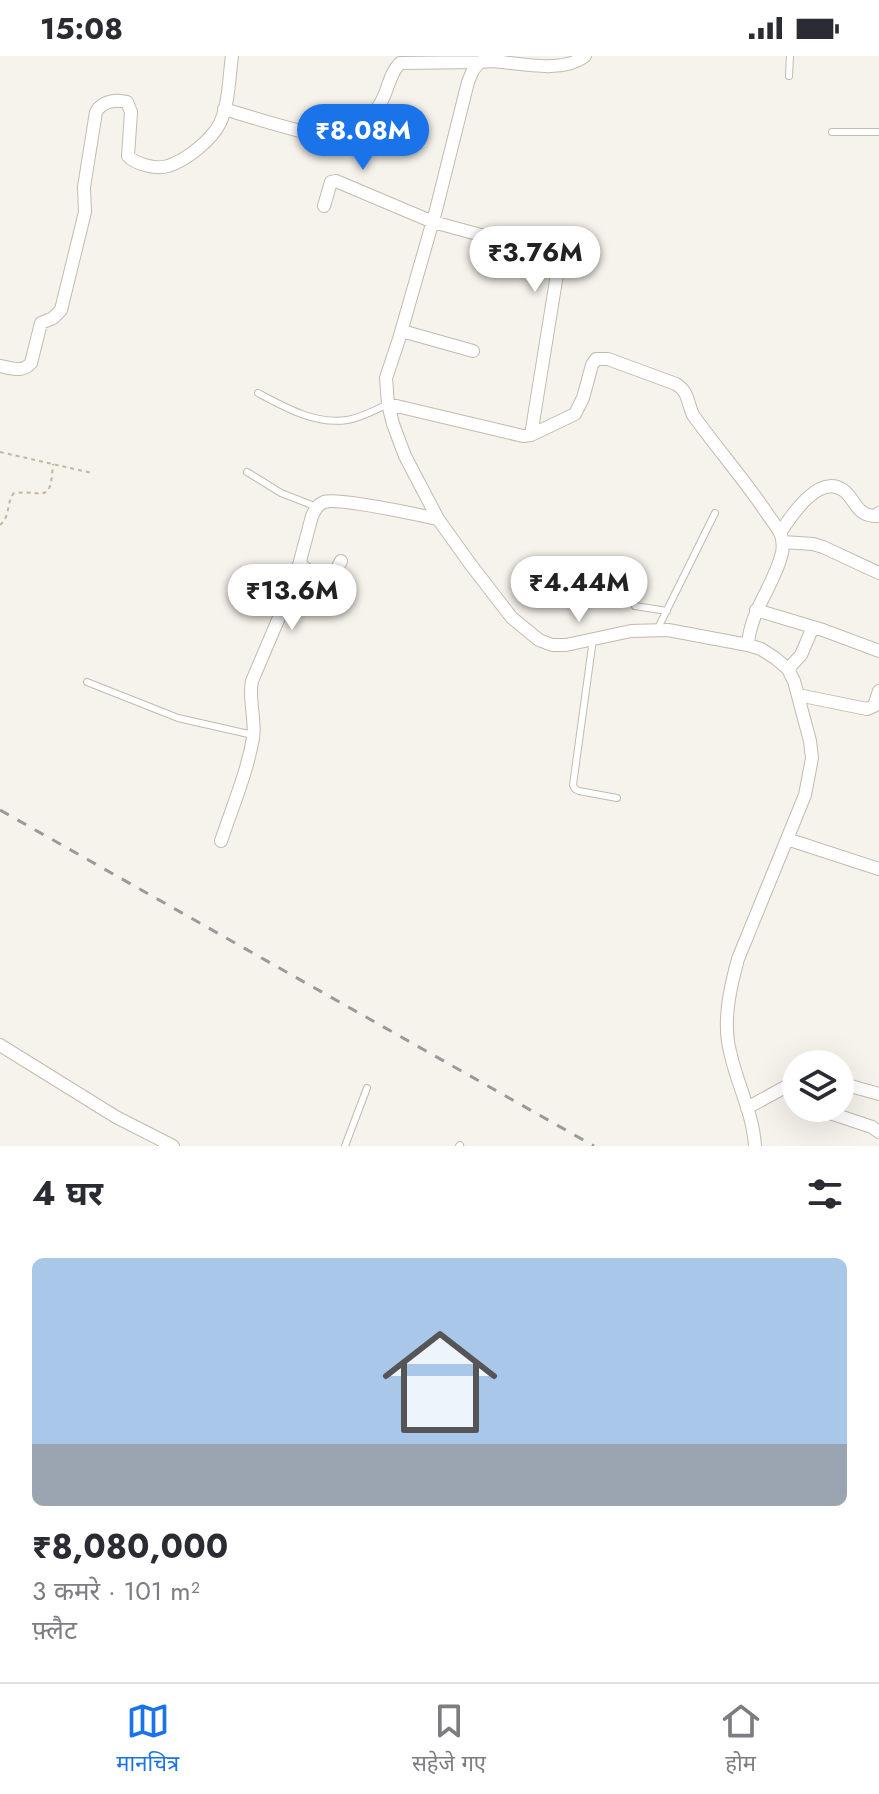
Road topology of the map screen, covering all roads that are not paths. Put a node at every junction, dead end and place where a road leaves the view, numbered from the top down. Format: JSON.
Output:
{"nodes":[{"id":1,"x":232,"y":56,"type":"edge"},
{"id":2,"x":585,"y":56,"type":"edge"},
{"id":3,"x":790,"y":56,"type":"edge"},
{"id":4,"x":480,"y":62,"type":"junction"},
{"id":5,"x":789,"y":76,"type":"dead end"},
{"id":6,"x":224,"y":109,"type":"junction"},
{"id":7,"x":832,"y":132,"type":"dead end"},
{"id":8,"x":879,"y":132,"type":"edge"},
{"id":9,"x":324,"y":206,"type":"dead end"},
{"id":10,"x":433,"y":222,"type":"junction"},
{"id":11,"x":402,"y":331,"type":"junction"},
{"id":12,"x":473,"y":351,"type":"dead end"},
{"id":13,"x":0,"y":366,"type":"edge"},
{"id":14,"x":258,"y":393,"type":"dead end"},
{"id":15,"x":388,"y":404,"type":"junction"},
{"id":16,"x":531,"y":435,"type":"junction"},
{"id":17,"x":247,"y":472,"type":"dead end"},
{"id":18,"x":317,"y":507,"type":"junction"},
{"id":19,"x":715,"y":513,"type":"dead end"},
{"id":20,"x":879,"y":513,"type":"edge"},
{"id":21,"x":438,"y":519,"type":"junction"},
{"id":22,"x":782,"y":538,"type":"junction"},
{"id":23,"x":341,"y":561,"type":"dead end"},
{"id":24,"x":300,"y":564,"type":"junction"},
{"id":25,"x":879,"y":573,"type":"edge"},
{"id":26,"x":635,"y":606,"type":"dead end"},
{"id":27,"x":756,"y":610,"type":"junction"},
{"id":28,"x":667,"y":611,"type":"junction"},
{"id":29,"x":813,"y":627,"type":"junction"},
{"id":30,"x":657,"y":630,"type":"junction"},
{"id":31,"x":593,"y":639,"type":"junction"},
{"id":32,"x":748,"y":645,"type":"junction"},
{"id":33,"x":879,"y":651,"type":"edge"},
{"id":34,"x":788,"y":669,"type":"junction"},
{"id":35,"x":87,"y":682,"type":"dead end"},
{"id":36,"x":879,"y":691,"type":"edge"},
{"id":37,"x":798,"y":695,"type":"junction"},
{"id":38,"x":253,"y":735,"type":"junction"},
{"id":39,"x":617,"y":798,"type":"dead end"},
{"id":40,"x":787,"y":839,"type":"junction"},
{"id":41,"x":221,"y":841,"type":"dead end"},
{"id":42,"x":879,"y":869,"type":"edge"},
{"id":43,"x":0,"y":1045,"type":"edge"},
{"id":44,"x":854,"y":1087,"type":"edge"},
{"id":45,"x":367,"y":1088,"type":"dead end"},
{"id":46,"x":782,"y":1090,"type":"edge"},
{"id":47,"x":879,"y":1094,"type":"edge"},
{"id":48,"x":747,"y":1108,"type":"junction"},
{"id":49,"x":854,"y":1121,"type":"edge"},
{"id":50,"x":879,"y":1132,"type":"edge"},
{"id":51,"x":173,"y":1146,"type":"edge"},
{"id":52,"x":345,"y":1146,"type":"edge"},
{"id":53,"x":755,"y":1146,"type":"edge"}],
"edges":[{"from":1,"to":6,"type":"street"},
{"from":2,"to":4,"type":"street"},
{"from":3,"to":5,"type":"lane"},
{"from":4,"to":6,"type":"street"},
{"from":4,"to":10,"type":"street"},
{"from":6,"to":13,"type":"street"},
{"from":7,"to":8,"type":"lane"},
{"from":9,"to":10,"type":"street"},
{"from":10,"to":11,"type":"street"},
{"from":10,"to":16,"type":"street"},
{"from":11,"to":12,"type":"street"},
{"from":11,"to":15,"type":"street"},
{"from":14,"to":15,"type":"lane"},
{"from":15,"to":16,"type":"street"},
{"from":15,"to":21,"type":"street"},
{"from":16,"to":22,"type":"street"},
{"from":17,"to":18,"type":"lane"},
{"from":18,"to":21,"type":"street"},
{"from":18,"to":24,"type":"street"},
{"from":19,"to":28,"type":"lane"},
{"from":20,"to":22,"type":"street"},
{"from":21,"to":31,"type":"street"},
{"from":22,"to":25,"type":"street"},
{"from":22,"to":27,"type":"street"},
{"from":23,"to":24,"type":"street"},
{"from":24,"to":38,"type":"street"},
{"from":26,"to":28,"type":"lane"},
{"from":27,"to":29,"type":"street"},
{"from":27,"to":32,"type":"street"},
{"from":28,"to":30,"type":"lane"},
{"from":29,"to":33,"type":"street"},
{"from":29,"to":34,"type":"street"},
{"from":30,"to":31,"type":"street"},
{"from":30,"to":32,"type":"street"},
{"from":31,"to":39,"type":"lane"},
{"from":32,"to":34,"type":"street"},
{"from":34,"to":37,"type":"street"},
{"from":35,"to":38,"type":"lane"},
{"from":36,"to":37,"type":"street"},
{"from":37,"to":40,"type":"street"},
{"from":38,"to":41,"type":"street"},
{"from":40,"to":42,"type":"street"},
{"from":40,"to":48,"type":"street"},
{"from":43,"to":51,"type":"street"},
{"from":44,"to":47,"type":"street"},
{"from":45,"to":52,"type":"lane"},
{"from":46,"to":48,"type":"street"},
{"from":48,"to":53,"type":"street"},
{"from":49,"to":50,"type":"street"}]}
